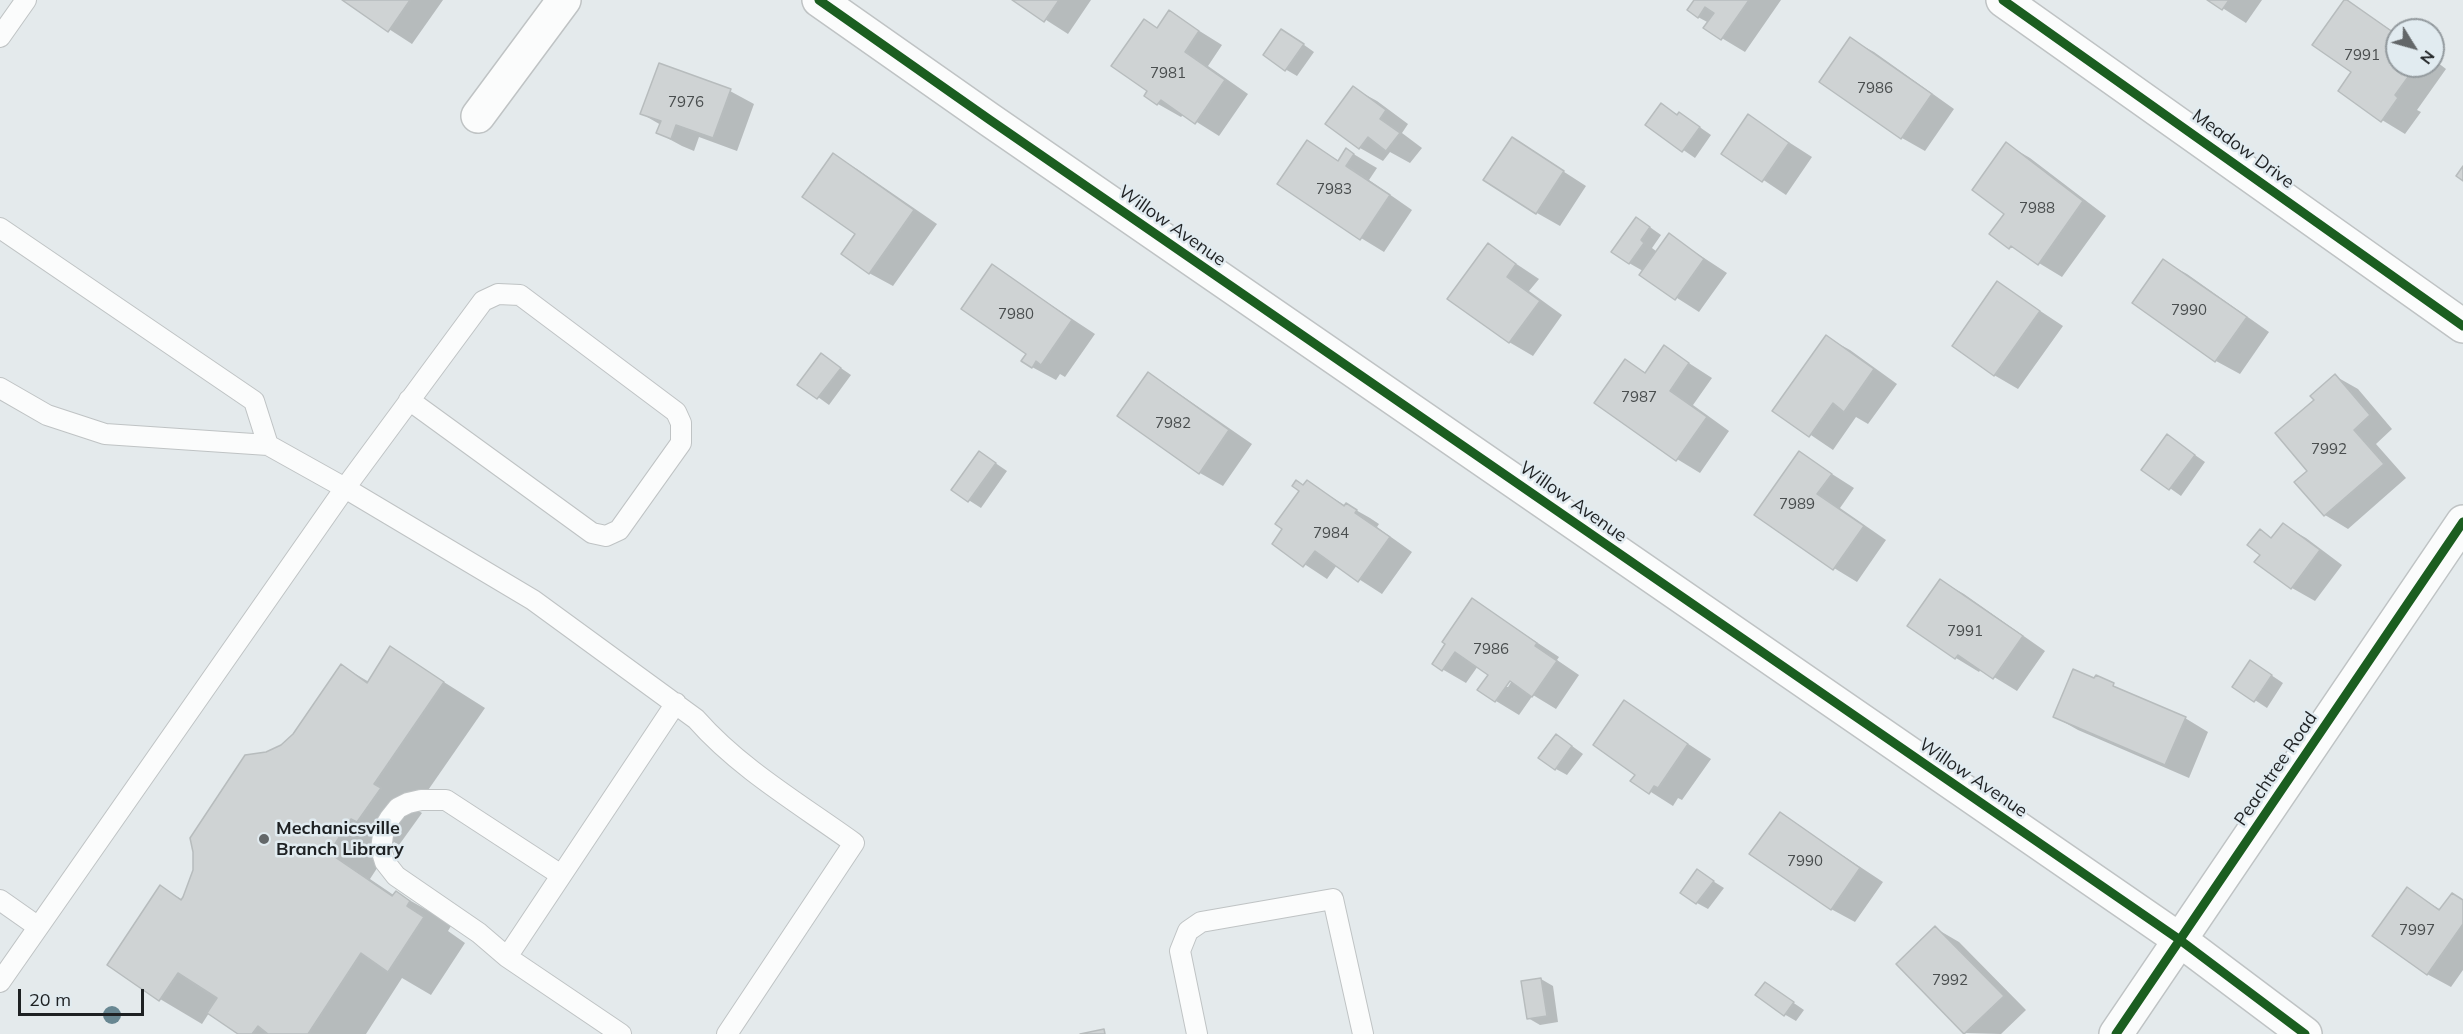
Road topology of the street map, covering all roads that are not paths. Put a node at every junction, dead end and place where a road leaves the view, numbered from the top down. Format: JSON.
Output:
{"nodes":[{"id":1,"x":26,"y":0,"type":"edge"},
{"id":2,"x":564,"y":0,"type":"edge"},
{"id":3,"x":819,"y":0,"type":"edge"},
{"id":4,"x":2003,"y":0,"type":"edge"},
{"id":5,"x":0,"y":37,"type":"edge"},
{"id":6,"x":478,"y":116,"type":"dead end"},
{"id":7,"x":0,"y":228,"type":"edge"},
{"id":8,"x":2463,"y":326,"type":"edge"},
{"id":9,"x":0,"y":388,"type":"edge"},
{"id":10,"x":409,"y":400,"type":"junction"},
{"id":11,"x":268,"y":445,"type":"junction"},
{"id":12,"x":345,"y":488,"type":"junction"},
{"id":13,"x":2463,"y":522,"type":"edge"},
{"id":14,"x":676,"y":703,"type":"junction"},
{"id":15,"x":561,"y":875,"type":"junction"},
{"id":16,"x":0,"y":900,"type":"edge"},
{"id":17,"x":37,"y":926,"type":"junction"},
{"id":18,"x":2180,"y":940,"type":"junction"},
{"id":19,"x":507,"y":957,"type":"junction"},
{"id":20,"x":0,"y":982,"type":"edge"},
{"id":21,"x":621,"y":1034,"type":"edge"},
{"id":22,"x":727,"y":1034,"type":"edge"},
{"id":23,"x":1197,"y":1034,"type":"edge"},
{"id":24,"x":1363,"y":1034,"type":"edge"},
{"id":25,"x":2116,"y":1034,"type":"edge"},
{"id":26,"x":2305,"y":1034,"type":"edge"}],
"edges":[{"from":1,"to":5,"type":"lane"},
{"from":2,"to":6,"type":"street"},
{"from":3,"to":18,"type":"street","name":"Willow Avenue"},
{"from":4,"to":8,"type":"street","name":"Meadow Drive"},
{"from":7,"to":11,"type":"lane"},
{"from":9,"to":11,"type":"lane"},
{"from":10,"to":10,"type":"lane"},
{"from":10,"to":12,"type":"lane"},
{"from":11,"to":12,"type":"lane"},
{"from":12,"to":14,"type":"lane"},
{"from":12,"to":17,"type":"lane"},
{"from":13,"to":18,"type":"street","name":"Peachtree Road"},
{"from":14,"to":15,"type":"lane"},
{"from":14,"to":22,"type":"lane"},
{"from":15,"to":19,"type":"lane"},
{"from":15,"to":19,"type":"lane"},
{"from":16,"to":17,"type":"lane"},
{"from":17,"to":20,"type":"lane"},
{"from":18,"to":25,"type":"street","name":"Peachtree Road"},
{"from":18,"to":26,"type":"street","name":"Willow Avenue"},
{"from":19,"to":21,"type":"lane"},
{"from":23,"to":24,"type":"lane"}]}
